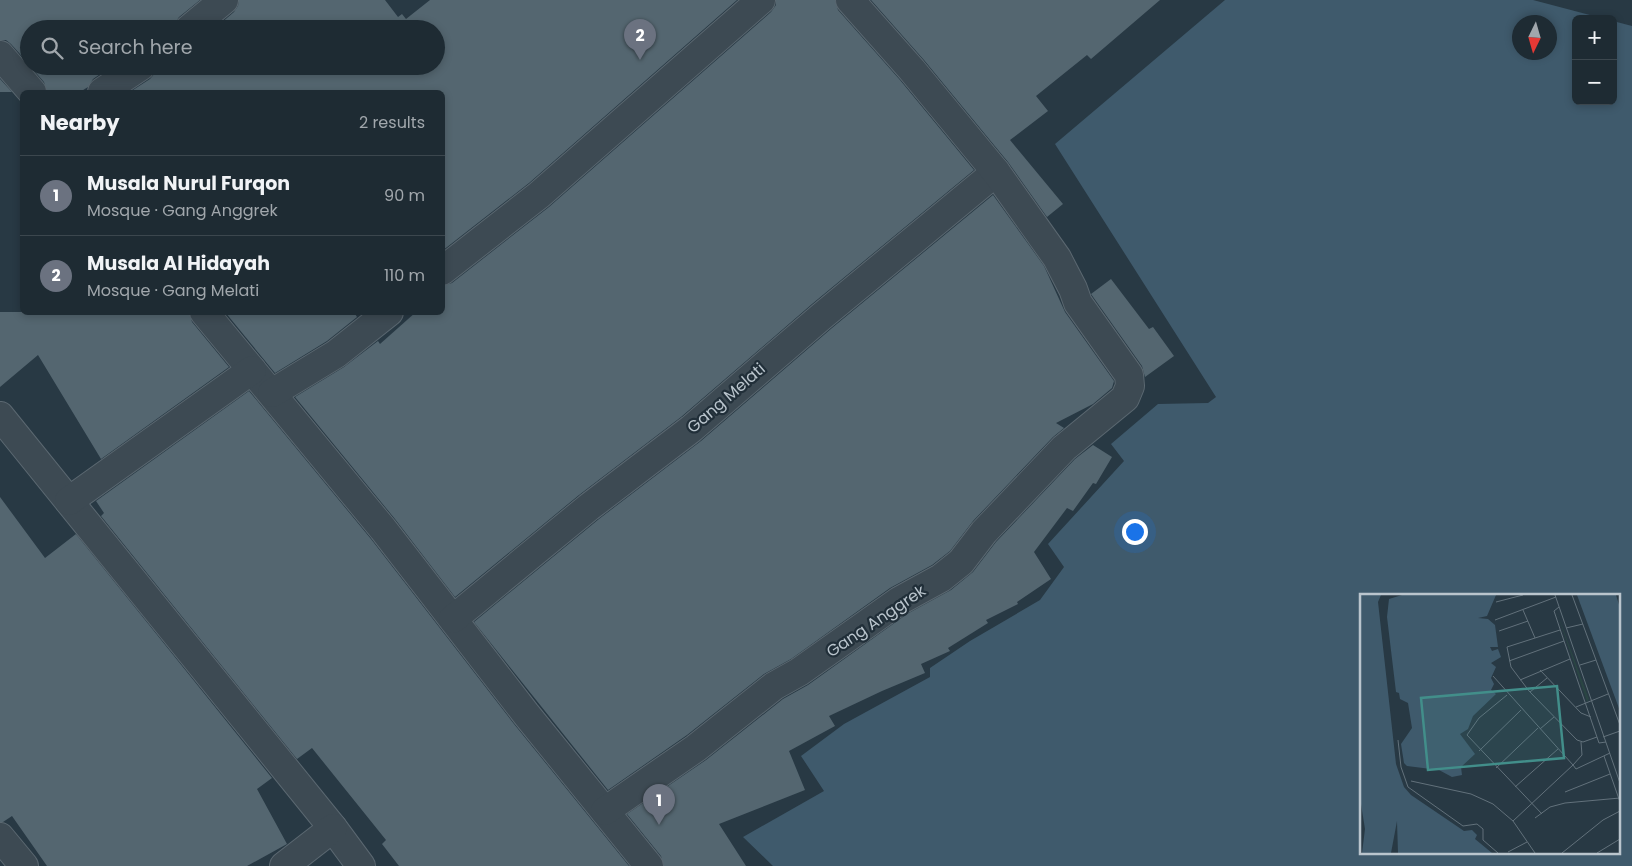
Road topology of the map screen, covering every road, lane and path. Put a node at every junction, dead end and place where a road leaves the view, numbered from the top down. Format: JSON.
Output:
{"nodes":[{"id":1,"x":224,"y":0,"type":"edge"},
{"id":2,"x":761,"y":0,"type":"edge"},
{"id":3,"x":850,"y":0,"type":"edge"},
{"id":4,"x":200,"y":20,"type":"edge"},
{"id":5,"x":0,"y":55,"type":"edge"},
{"id":6,"x":128,"y":75,"type":"edge"},
{"id":7,"x":30,"y":90,"type":"edge"},
{"id":8,"x":105,"y":90,"type":"edge"},
{"id":9,"x":996,"y":172,"type":"junction"},
{"id":10,"x":445,"y":269,"type":"edge"},
{"id":11,"x":206,"y":315,"type":"edge"},
{"id":12,"x":385,"y":315,"type":"edge"},
{"id":13,"x":252,"y":370,"type":"junction"},
{"id":14,"x":272,"y":393,"type":"junction"},
{"id":15,"x":0,"y":416,"type":"edge"},
{"id":16,"x":69,"y":500,"type":"junction"},
{"id":17,"x":453,"y":619,"type":"junction"},
{"id":18,"x":606,"y":812,"type":"junction"},
{"id":19,"x":333,"y":828,"type":"junction"},
{"id":20,"x":0,"y":838,"type":"edge"},
{"id":21,"x":24,"y":866,"type":"edge"},
{"id":22,"x":284,"y":866,"type":"edge"},
{"id":23,"x":361,"y":866,"type":"edge"},
{"id":24,"x":649,"y":866,"type":"edge"}],
"edges":[{"from":1,"to":4,"type":"street"},
{"from":2,"to":10,"type":"street"},
{"from":3,"to":9,"type":"street"},
{"from":5,"to":7,"type":"street"},
{"from":6,"to":8,"type":"street"},
{"from":9,"to":17,"type":"street","name":"Gang Melati"},
{"from":9,"to":18,"type":"street","name":"Gang Anggrek"},
{"from":11,"to":13,"type":"street"},
{"from":12,"to":14,"type":"street"},
{"from":13,"to":14,"type":"street"},
{"from":13,"to":16,"type":"street"},
{"from":14,"to":17,"type":"street"},
{"from":15,"to":16,"type":"street"},
{"from":16,"to":19,"type":"street"},
{"from":17,"to":18,"type":"street"},
{"from":18,"to":24,"type":"street"},
{"from":19,"to":22,"type":"street"},
{"from":19,"to":23,"type":"street"},
{"from":20,"to":21,"type":"street"}]}
